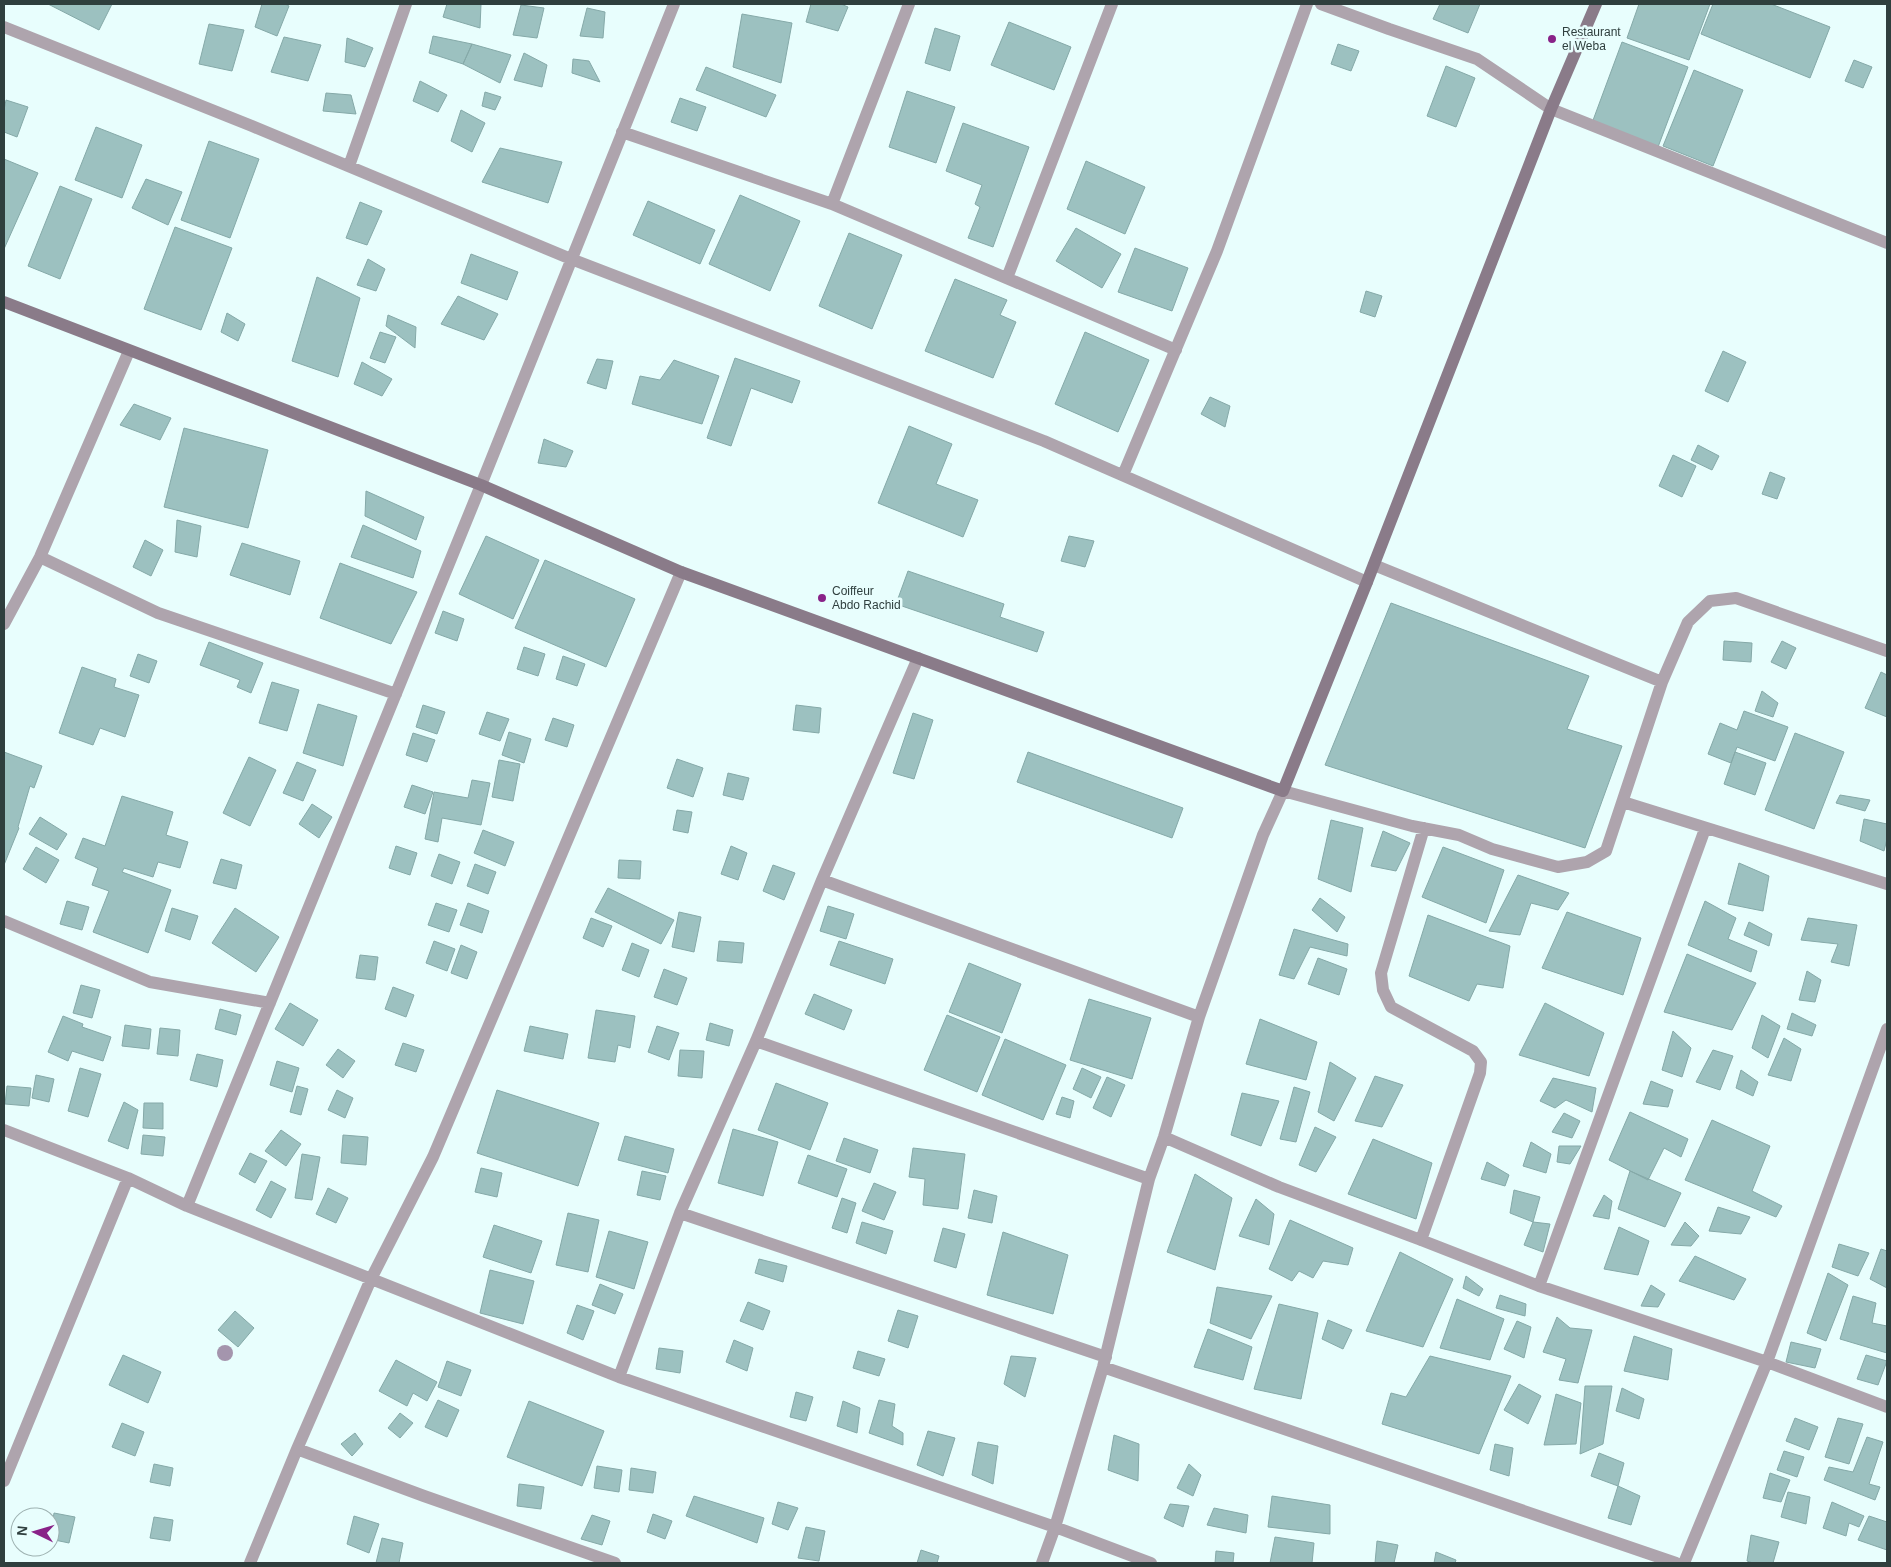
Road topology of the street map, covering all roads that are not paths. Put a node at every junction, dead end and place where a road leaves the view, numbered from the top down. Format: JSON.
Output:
{"nodes":[{"id":1,"x":406,"y":4,"type":"edge"},
{"id":2,"x":674,"y":4,"type":"edge"},
{"id":3,"x":909,"y":4,"type":"edge"},
{"id":4,"x":1112,"y":4,"type":"edge"},
{"id":5,"x":1307,"y":4,"type":"edge"},
{"id":6,"x":1321,"y":4,"type":"edge"},
{"id":7,"x":1596,"y":4,"type":"edge"},
{"id":8,"x":4,"y":27,"type":"edge"},
{"id":9,"x":1551,"y":109,"type":"junction"},
{"id":10,"x":622,"y":132,"type":"junction"},
{"id":11,"x":349,"y":166,"type":"junction"},
{"id":12,"x":832,"y":204,"type":"junction"},
{"id":13,"x":1887,"y":243,"type":"edge"},
{"id":14,"x":571,"y":259,"type":"junction"},
{"id":15,"x":1007,"y":278,"type":"junction"},
{"id":16,"x":4,"y":302,"type":"edge"},
{"id":17,"x":129,"y":350,"type":"junction"},
{"id":18,"x":1176,"y":350,"type":"junction"},
{"id":19,"x":1123,"y":475,"type":"junction"},
{"id":20,"x":481,"y":485,"type":"junction"},
{"id":21,"x":40,"y":557,"type":"junction"},
{"id":22,"x":1374,"y":565,"type":"junction"},
{"id":23,"x":681,"y":572,"type":"junction"},
{"id":24,"x":1367,"y":582,"type":"junction"},
{"id":25,"x":4,"y":624,"type":"edge"},
{"id":26,"x":1887,"y":651,"type":"edge"},
{"id":27,"x":918,"y":658,"type":"junction"},
{"id":28,"x":1662,"y":682,"type":"junction"},
{"id":29,"x":396,"y":694,"type":"junction"},
{"id":30,"x":1283,"y":791,"type":"junction"},
{"id":31,"x":1623,"y":802,"type":"junction"},
{"id":32,"x":1424,"y":828,"type":"junction"},
{"id":33,"x":1705,"y":829,"type":"junction"},
{"id":34,"x":822,"y":880,"type":"junction"},
{"id":35,"x":1887,"y":884,"type":"edge"},
{"id":36,"x":4,"y":921,"type":"edge"},
{"id":37,"x":270,"y":1003,"type":"junction"},
{"id":38,"x":1199,"y":1016,"type":"junction"},
{"id":39,"x":1887,"y":1029,"type":"edge"},
{"id":40,"x":756,"y":1041,"type":"junction"},
{"id":41,"x":4,"y":1130,"type":"edge"},
{"id":42,"x":1164,"y":1137,"type":"junction"},
{"id":43,"x":128,"y":1178,"type":"junction"},
{"id":44,"x":1149,"y":1179,"type":"junction"},
{"id":45,"x":187,"y":1206,"type":"junction"},
{"id":46,"x":680,"y":1213,"type":"junction"},
{"id":47,"x":1421,"y":1240,"type":"junction"},
{"id":48,"x":371,"y":1279,"type":"junction"},
{"id":49,"x":1539,"y":1286,"type":"junction"},
{"id":50,"x":1105,"y":1362,"type":"junction"},
{"id":51,"x":1767,"y":1362,"type":"junction"},
{"id":52,"x":619,"y":1377,"type":"junction"},
{"id":53,"x":1887,"y":1407,"type":"edge"},
{"id":54,"x":297,"y":1449,"type":"junction"},
{"id":55,"x":9,"y":1452,"type":"edge"},
{"id":56,"x":4,"y":1481,"type":"edge"},
{"id":57,"x":1055,"y":1527,"type":"junction"},
{"id":58,"x":250,"y":1563,"type":"edge"},
{"id":59,"x":615,"y":1563,"type":"edge"},
{"id":60,"x":1042,"y":1563,"type":"edge"},
{"id":61,"x":1151,"y":1563,"type":"edge"},
{"id":62,"x":1676,"y":1563,"type":"edge"},
{"id":63,"x":1684,"y":1563,"type":"edge"}],
"edges":[{"from":1,"to":11,"type":"street"},
{"from":2,"to":10,"type":"street"},
{"from":3,"to":12,"type":"street"},
{"from":4,"to":15,"type":"street"},
{"from":5,"to":18,"type":"street"},
{"from":6,"to":9,"type":"street"},
{"from":7,"to":9,"type":"main road"},
{"from":8,"to":11,"type":"street"},
{"from":9,"to":13,"type":"street"},
{"from":9,"to":22,"type":"main road"},
{"from":10,"to":12,"type":"street"},
{"from":10,"to":14,"type":"street"},
{"from":11,"to":14,"type":"street"},
{"from":12,"to":15,"type":"street"},
{"from":14,"to":19,"type":"street"},
{"from":14,"to":20,"type":"street"},
{"from":15,"to":18,"type":"street"},
{"from":16,"to":17,"type":"main road"},
{"from":17,"to":20,"type":"main road"},
{"from":17,"to":21,"type":"street"},
{"from":18,"to":19,"type":"street"},
{"from":19,"to":24,"type":"street"},
{"from":20,"to":23,"type":"main road"},
{"from":20,"to":29,"type":"street"},
{"from":21,"to":25,"type":"street"},
{"from":21,"to":29,"type":"street"},
{"from":22,"to":24,"type":"main road"},
{"from":22,"to":28,"type":"street"},
{"from":23,"to":27,"type":"main road"},
{"from":23,"to":48,"type":"street"},
{"from":24,"to":30,"type":"main road"},
{"from":26,"to":28,"type":"street"},
{"from":27,"to":30,"type":"main road"},
{"from":27,"to":34,"type":"street"},
{"from":28,"to":31,"type":"street"},
{"from":29,"to":37,"type":"street"},
{"from":30,"to":32,"type":"street"},
{"from":30,"to":38,"type":"street"},
{"from":31,"to":32,"type":"street"},
{"from":31,"to":33,"type":"street"},
{"from":32,"to":47,"type":"street"},
{"from":33,"to":35,"type":"street"},
{"from":33,"to":49,"type":"street"},
{"from":34,"to":38,"type":"street"},
{"from":34,"to":40,"type":"street"},
{"from":36,"to":37,"type":"street"},
{"from":37,"to":45,"type":"street"},
{"from":38,"to":42,"type":"street"},
{"from":39,"to":51,"type":"street"},
{"from":40,"to":44,"type":"street"},
{"from":40,"to":46,"type":"street"},
{"from":41,"to":43,"type":"street"},
{"from":42,"to":44,"type":"street"},
{"from":42,"to":47,"type":"street"},
{"from":43,"to":45,"type":"street"},
{"from":43,"to":55,"type":"street"},
{"from":44,"to":50,"type":"street"},
{"from":45,"to":48,"type":"street"},
{"from":46,"to":50,"type":"street"},
{"from":46,"to":52,"type":"street"},
{"from":47,"to":49,"type":"street"},
{"from":48,"to":52,"type":"street"},
{"from":48,"to":54,"type":"street"},
{"from":49,"to":51,"type":"street"},
{"from":50,"to":57,"type":"street"},
{"from":50,"to":62,"type":"street"},
{"from":51,"to":53,"type":"street"},
{"from":51,"to":63,"type":"street"},
{"from":52,"to":57,"type":"street"},
{"from":54,"to":58,"type":"street"},
{"from":54,"to":59,"type":"street"},
{"from":55,"to":56,"type":"street"},
{"from":57,"to":60,"type":"street"},
{"from":57,"to":61,"type":"street"}]}
